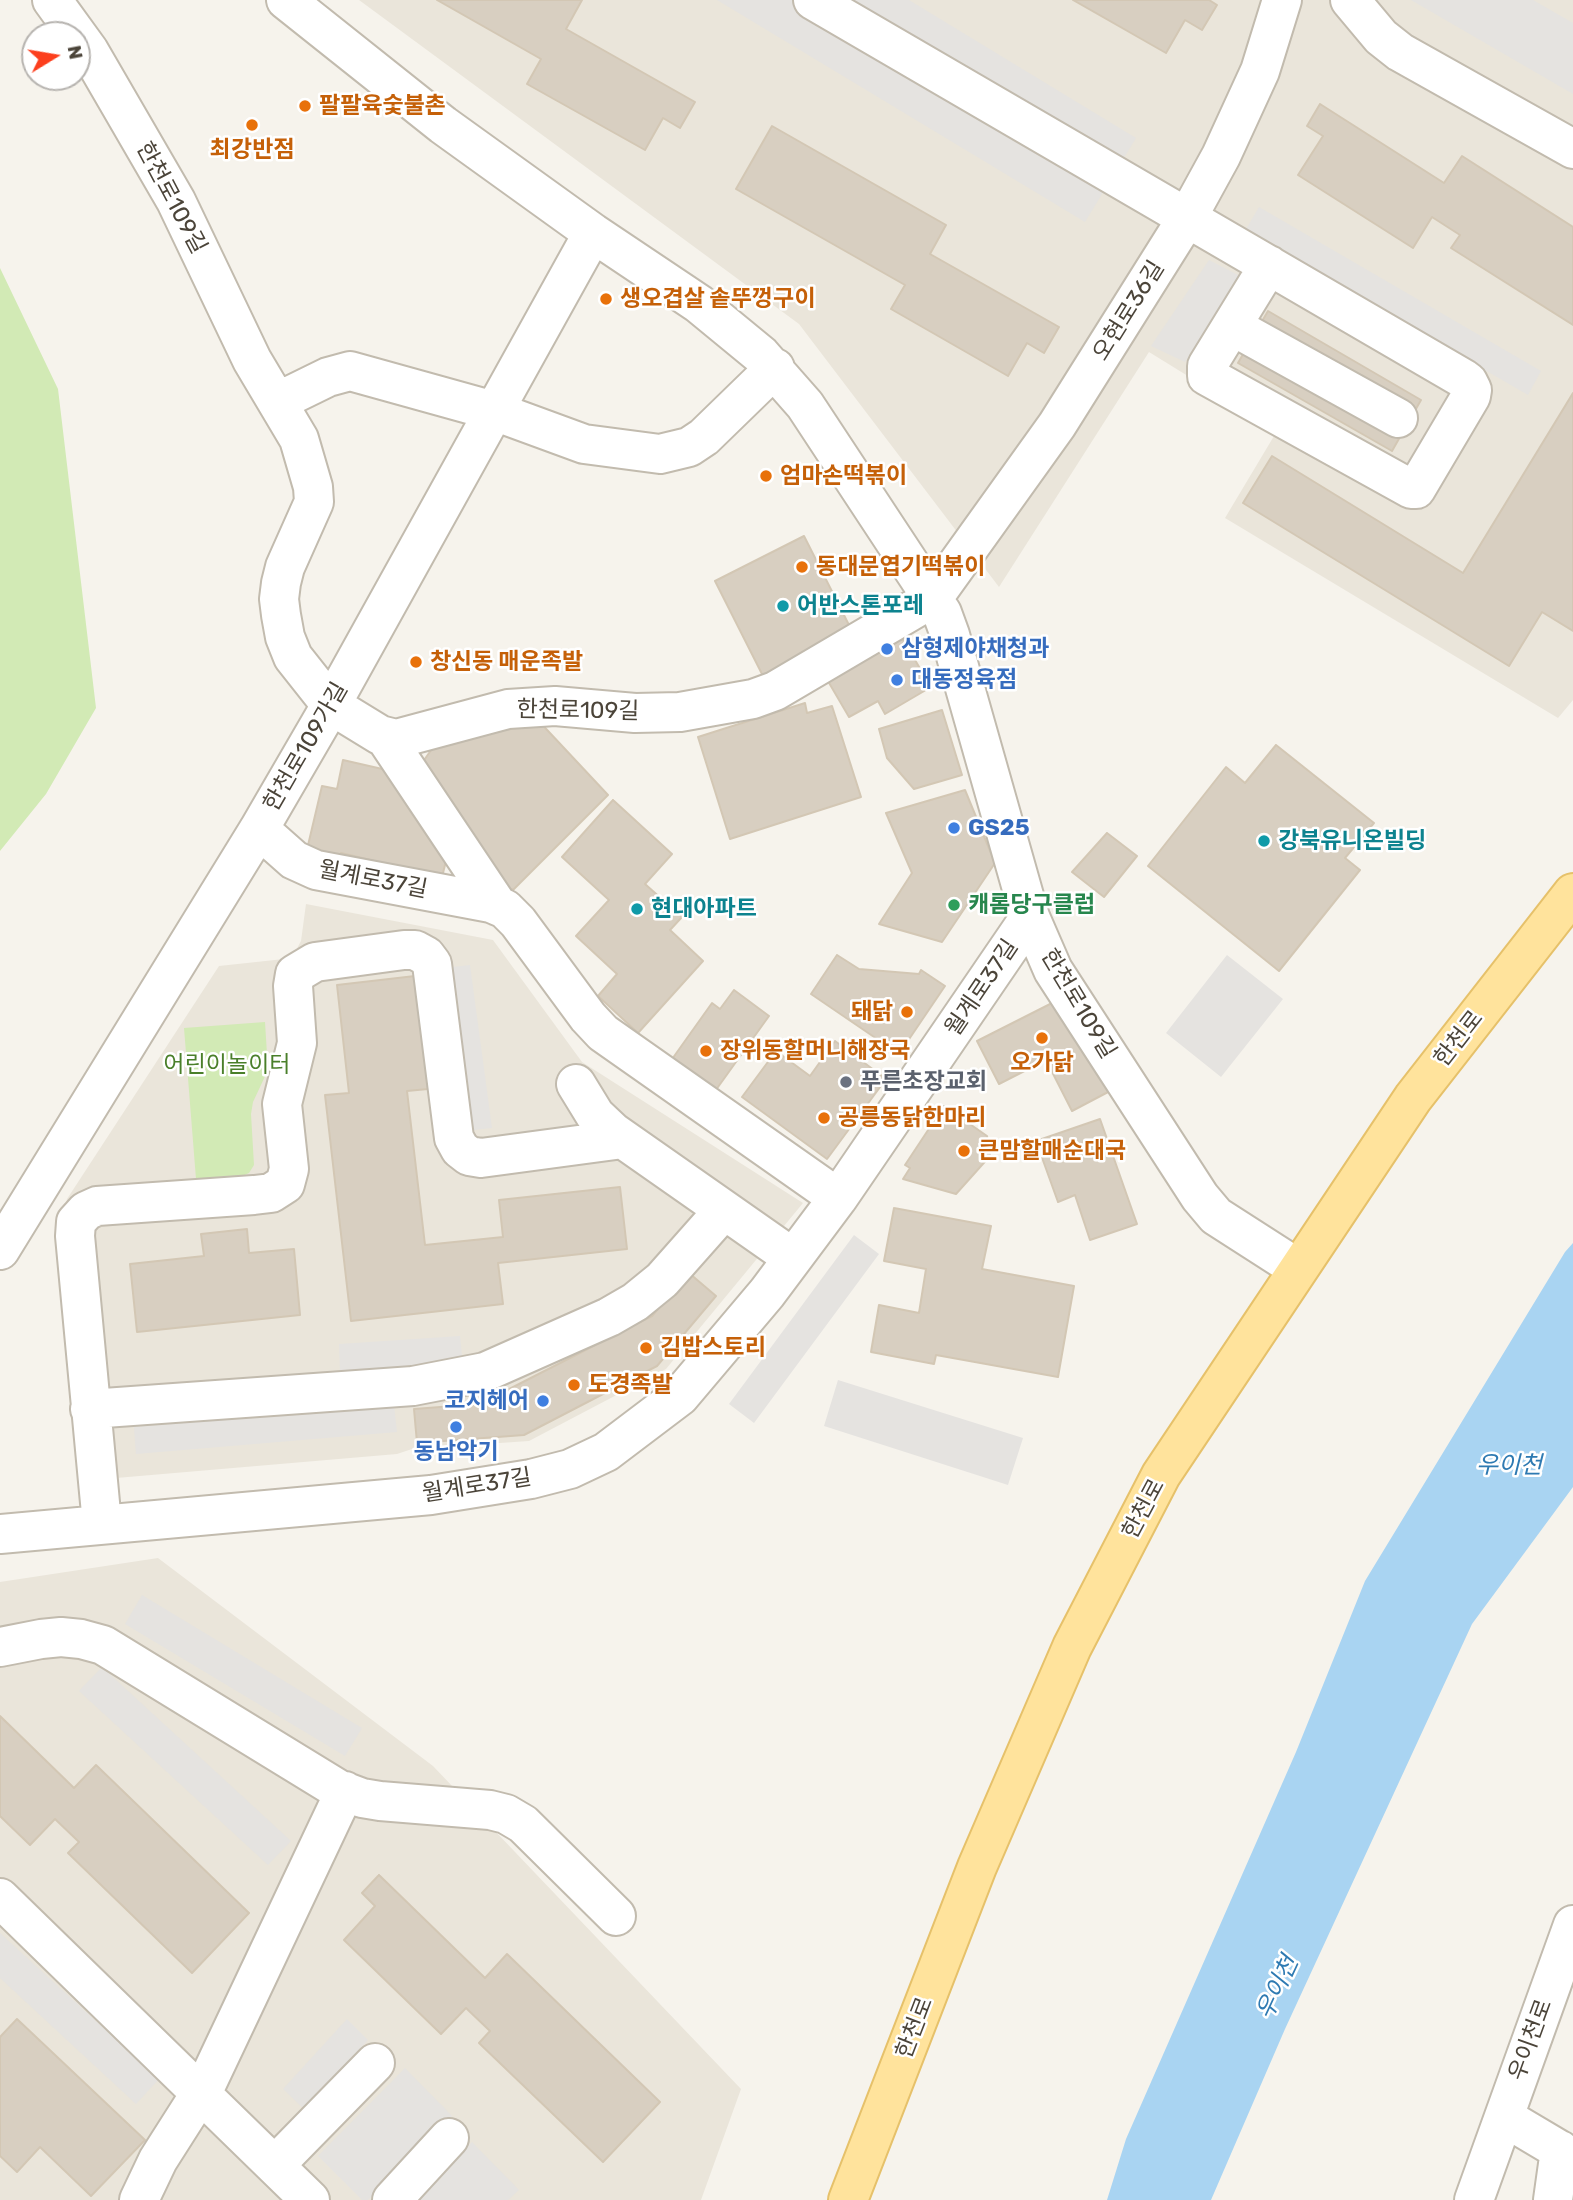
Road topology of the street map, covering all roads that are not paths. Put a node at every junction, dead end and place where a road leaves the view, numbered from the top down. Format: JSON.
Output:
{"nodes":[{"id":1,"x":52,"y":0,"type":"edge"},
{"id":2,"x":286,"y":0,"type":"edge"},
{"id":3,"x":813,"y":0,"type":"edge"},
{"id":4,"x":1282,"y":0,"type":"edge"},
{"id":5,"x":1365,"y":7,"type":"edge"},
{"id":6,"x":1573,"y":149,"type":"edge"},
{"id":7,"x":1187,"y":218,"type":"junction"},
{"id":8,"x":593,"y":233,"type":"junction"},
{"id":9,"x":1269,"y":265,"type":"junction"},
{"id":10,"x":1232,"y":326,"type":"junction"},
{"id":11,"x":775,"y":368,"type":"junction"},
{"id":12,"x":278,"y":402,"type":"junction"},
{"id":13,"x":494,"y":411,"type":"junction"},
{"id":14,"x":1398,"y":418,"type":"dead end"},
{"id":15,"x":933,"y":598,"type":"junction"},
{"id":16,"x":331,"y":705,"type":"junction"},
{"id":17,"x":385,"y":737,"type":"junction"},
{"id":18,"x":259,"y":829,"type":"junction"},
{"id":19,"x":1573,"y":893,"type":"edge"},
{"id":20,"x":498,"y":906,"type":"junction"},
{"id":21,"x":1030,"y":917,"type":"junction"},
{"id":22,"x":576,"y":1084,"type":"dead end"},
{"id":23,"x":623,"y":1139,"type":"junction"},
{"id":24,"x":838,"y":1198,"type":"junction"},
{"id":25,"x":724,"y":1210,"type":"junction"},
{"id":26,"x":0,"y":1250,"type":"edge"},
{"id":27,"x":793,"y":1258,"type":"junction"},
{"id":28,"x":1297,"y":1268,"type":"junction"},
{"id":29,"x":90,"y":1409,"type":"junction"},
{"id":30,"x":102,"y":1524,"type":"junction"},
{"id":31,"x":0,"y":1534,"type":"edge"},
{"id":32,"x":0,"y":1647,"type":"edge"},
{"id":33,"x":345,"y":1791,"type":"junction"},
{"id":34,"x":0,"y":1898,"type":"edge"},
{"id":35,"x":616,"y":1916,"type":"dead end"},
{"id":36,"x":1573,"y":1925,"type":"edge"},
{"id":37,"x":375,"y":2063,"type":"dead end"},
{"id":38,"x":201,"y":2093,"type":"junction"},
{"id":39,"x":1504,"y":2117,"type":"junction"},
{"id":40,"x":449,"y":2138,"type":"dead end"},
{"id":41,"x":1567,"y":2154,"type":"edge"},
{"id":42,"x":275,"y":2165,"type":"junction"},
{"id":43,"x":139,"y":2200,"type":"edge"},
{"id":44,"x":310,"y":2200,"type":"edge"},
{"id":45,"x":392,"y":2200,"type":"edge"},
{"id":46,"x":848,"y":2200,"type":"edge"},
{"id":47,"x":1474,"y":2200,"type":"edge"},
{"id":48,"x":1553,"y":2200,"type":"edge"}],
"edges":[{"from":1,"to":12,"type":"street","name":"한천로109길"},
{"from":2,"to":8,"type":"street","name":"한천로109길"},
{"from":3,"to":7,"type":"street"},
{"from":4,"to":7,"type":"street","name":"오현로36길"},
{"from":5,"to":6,"type":"street"},
{"from":7,"to":9,"type":"street"},
{"from":7,"to":15,"type":"street","name":"오현로36길"},
{"from":8,"to":11,"type":"street","name":"한천로109길"},
{"from":8,"to":13,"type":"street","name":"한천로109가길"},
{"from":9,"to":10,"type":"street"},
{"from":9,"to":10,"type":"street"},
{"from":10,"to":14,"type":"street"},
{"from":11,"to":13,"type":"street"},
{"from":11,"to":15,"type":"street","name":"한천로109길"},
{"from":12,"to":13,"type":"street"},
{"from":12,"to":16,"type":"street","name":"한천로109길"},
{"from":13,"to":16,"type":"street","name":"한천로109가길"},
{"from":15,"to":17,"type":"street","name":"한천로109길"},
{"from":15,"to":21,"type":"street","name":"한천로109길"},
{"from":16,"to":17,"type":"street","name":"한천로109길"},
{"from":16,"to":18,"type":"street","name":"한천로109가길"},
{"from":17,"to":20,"type":"street"},
{"from":18,"to":20,"type":"street","name":"월계로37길"},
{"from":18,"to":26,"type":"street","name":"한천로109가길"},
{"from":19,"to":28,"type":"main road","name":"한천로"},
{"from":20,"to":24,"type":"street"},
{"from":21,"to":24,"type":"street","name":"월계로37길"},
{"from":21,"to":28,"type":"street","name":"한천로109길"},
{"from":22,"to":23,"type":"street"},
{"from":23,"to":25,"type":"street"},
{"from":23,"to":29,"type":"street"},
{"from":24,"to":27,"type":"street","name":"월계로37길"},
{"from":25,"to":27,"type":"street"},
{"from":25,"to":29,"type":"street"},
{"from":27,"to":30,"type":"street","name":"월계로37길"},
{"from":28,"to":46,"type":"main road","name":"한천로"},
{"from":29,"to":30,"type":"street"},
{"from":30,"to":31,"type":"street","name":"월계로37길"},
{"from":32,"to":33,"type":"street"},
{"from":33,"to":35,"type":"street"},
{"from":33,"to":38,"type":"street"},
{"from":34,"to":38,"type":"street"},
{"from":36,"to":39,"type":"street","name":"우이천로"},
{"from":37,"to":42,"type":"street"},
{"from":38,"to":42,"type":"street"},
{"from":38,"to":43,"type":"street"},
{"from":39,"to":41,"type":"street"},
{"from":39,"to":47,"type":"street","name":"우이천로"},
{"from":40,"to":45,"type":"street"},
{"from":41,"to":48,"type":"street"},
{"from":42,"to":44,"type":"street"}]}
